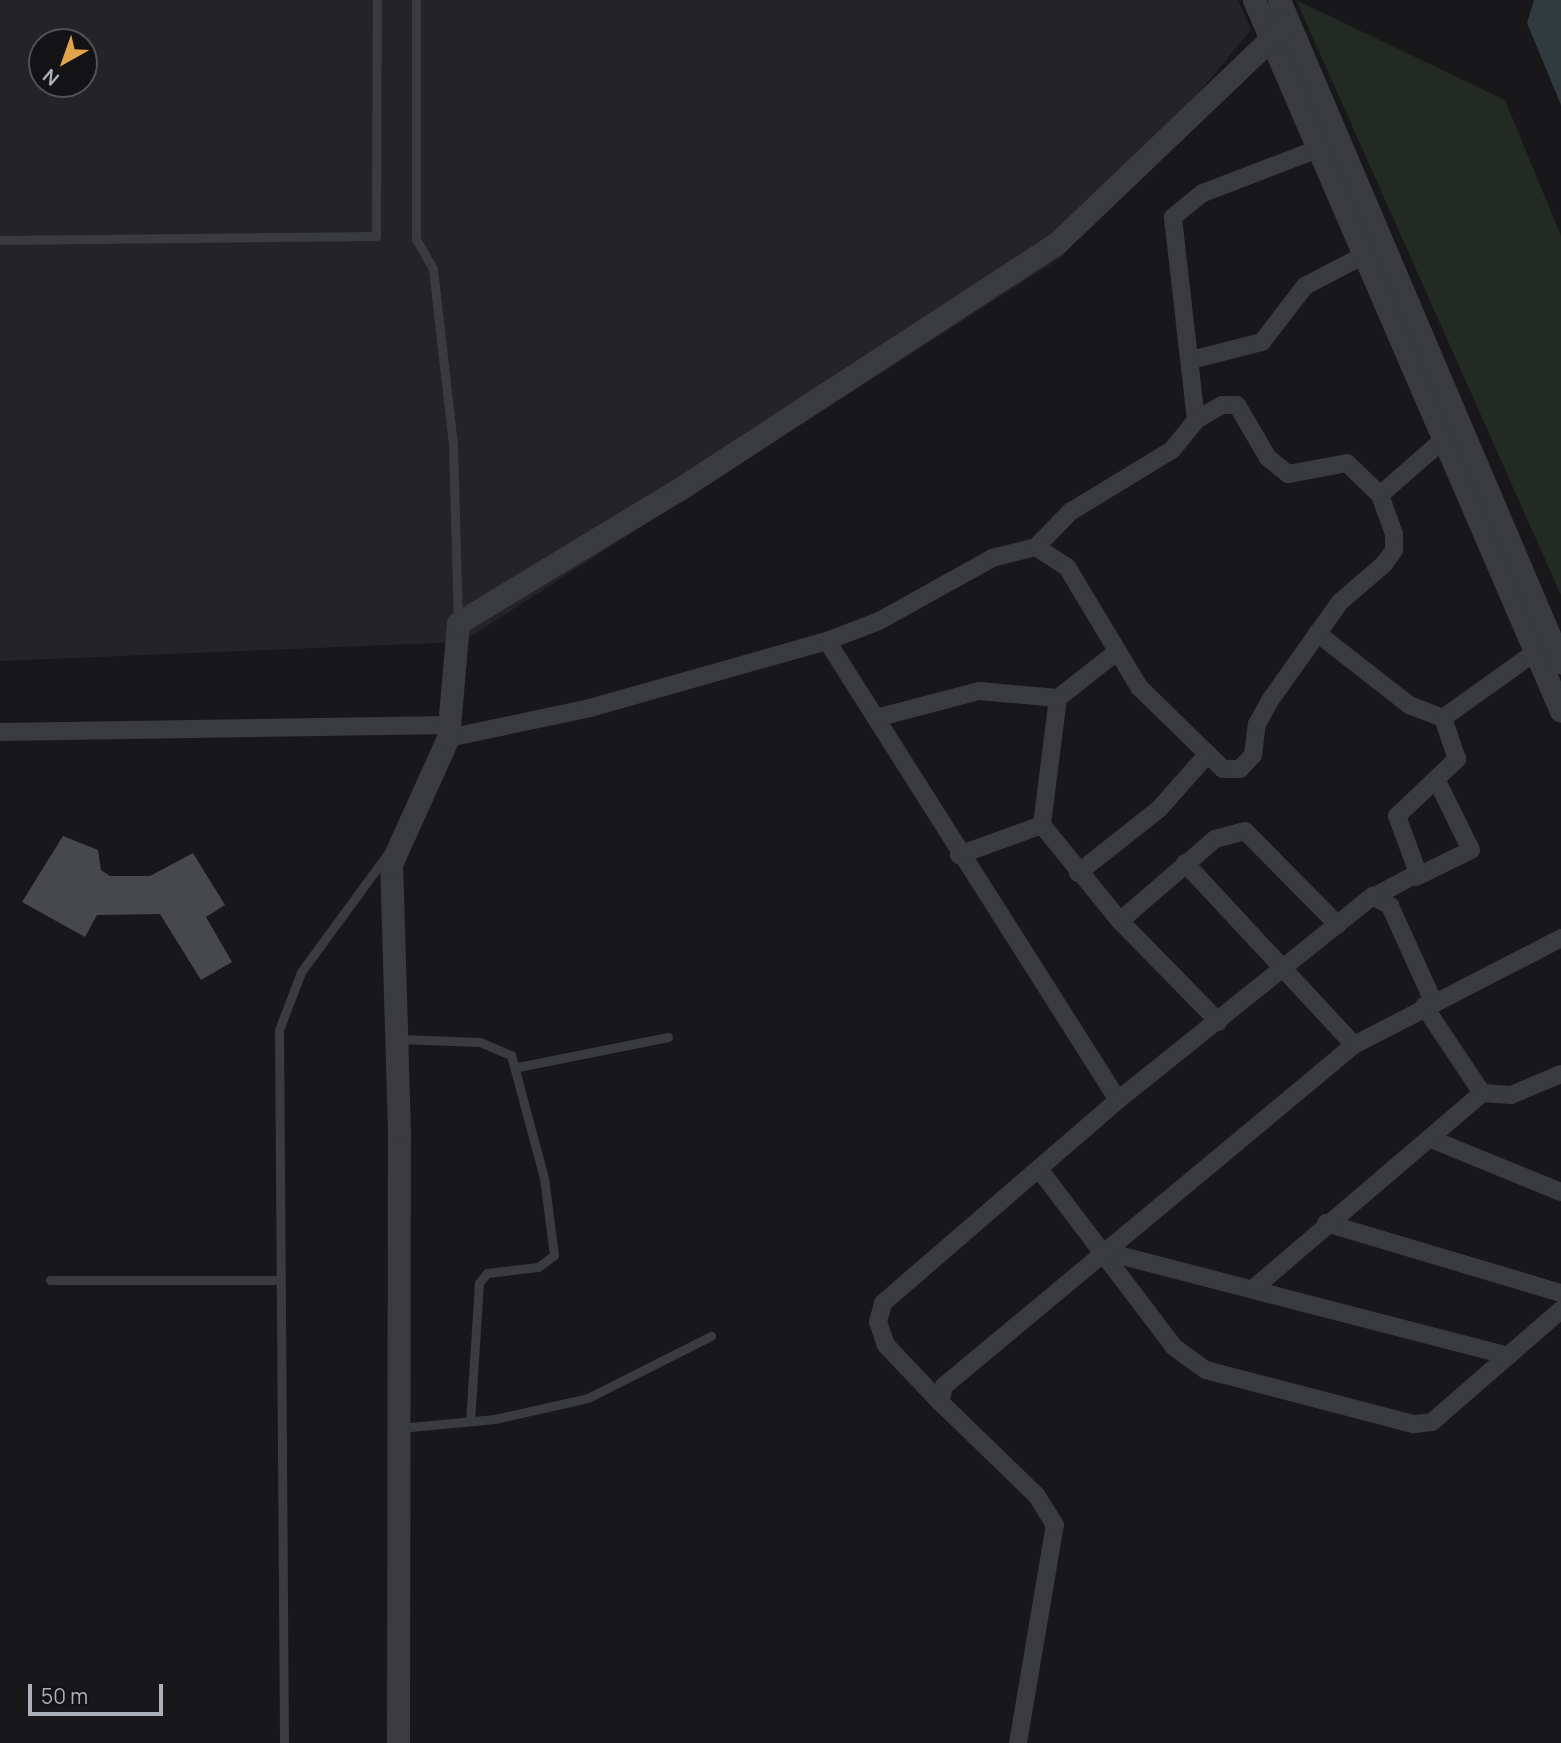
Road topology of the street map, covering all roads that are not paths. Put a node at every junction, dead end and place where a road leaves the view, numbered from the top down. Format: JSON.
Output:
{"nodes":[{"id":1,"x":377,"y":0,"type":"edge"},
{"id":2,"x":416,"y":0,"type":"edge"},
{"id":3,"x":1254,"y":0,"type":"edge"},
{"id":4,"x":1279,"y":0,"type":"edge"},
{"id":5,"x":1288,"y":22,"type":"junction"},
{"id":6,"x":1268,"y":35,"type":"junction"},
{"id":7,"x":1327,"y":146,"type":"junction"},
{"id":8,"x":0,"y":240,"type":"edge"},
{"id":9,"x":1372,"y":251,"type":"junction"},
{"id":10,"x":1191,"y":360,"type":"junction"},
{"id":11,"x":1196,"y":420,"type":"junction"},
{"id":12,"x":1450,"y":433,"type":"junction"},
{"id":13,"x":1380,"y":495,"type":"junction"},
{"id":14,"x":1036,"y":547,"type":"junction"},
{"id":15,"x":458,"y":623,"type":"junction"},
{"id":16,"x":1317,"y":633,"type":"junction"},
{"id":17,"x":827,"y":641,"type":"junction"},
{"id":18,"x":1544,"y":646,"type":"junction"},
{"id":19,"x":1114,"y":654,"type":"junction"},
{"id":20,"x":1561,"y":663,"type":"edge"},
{"id":21,"x":1058,"y":698,"type":"junction"},
{"id":22,"x":1561,"y":711,"type":"edge"},
{"id":23,"x":876,"y":718,"type":"junction"},
{"id":24,"x":1443,"y":718,"type":"junction"},
{"id":25,"x":448,"y":731,"type":"junction"},
{"id":26,"x":0,"y":732,"type":"edge"},
{"id":27,"x":1206,"y":755,"type":"junction"},
{"id":28,"x":1437,"y":781,"type":"junction"},
{"id":29,"x":1042,"y":825,"type":"junction"},
{"id":30,"x":395,"y":843,"type":"junction"},
{"id":31,"x":959,"y":855,"type":"junction"},
{"id":32,"x":1185,"y":863,"type":"junction"},
{"id":33,"x":1078,"y":873,"type":"junction"},
{"id":34,"x":1416,"y":877,"type":"junction"},
{"id":35,"x":1379,"y":894,"type":"junction"},
{"id":36,"x":1119,"y":921,"type":"junction"},
{"id":37,"x":1338,"y":925,"type":"junction"},
{"id":38,"x":1561,"y":939,"type":"edge"},
{"id":39,"x":1281,"y":969,"type":"junction"},
{"id":40,"x":1428,"y":1003,"type":"junction"},
{"id":41,"x":1219,"y":1022,"type":"junction"},
{"id":42,"x":668,"y":1037,"type":"dead end"},
{"id":43,"x":397,"y":1039,"type":"junction"},
{"id":44,"x":1354,"y":1045,"type":"junction"},
{"id":45,"x":518,"y":1067,"type":"junction"},
{"id":46,"x":1561,"y":1074,"type":"edge"},
{"id":47,"x":1482,"y":1093,"type":"junction"},
{"id":48,"x":1118,"y":1100,"type":"junction"},
{"id":49,"x":1431,"y":1139,"type":"junction"},
{"id":50,"x":1039,"y":1169,"type":"junction"},
{"id":51,"x":1561,"y":1192,"type":"edge"},
{"id":52,"x":1326,"y":1223,"type":"junction"},
{"id":53,"x":1103,"y":1251,"type":"junction"},
{"id":54,"x":50,"y":1280,"type":"dead end"},
{"id":55,"x":277,"y":1280,"type":"junction"},
{"id":56,"x":1254,"y":1287,"type":"junction"},
{"id":57,"x":1561,"y":1293,"type":"edge"},
{"id":58,"x":1561,"y":1310,"type":"edge"},
{"id":59,"x":710,"y":1336,"type":"dead end"},
{"id":60,"x":1509,"y":1356,"type":"junction"},
{"id":61,"x":940,"y":1402,"type":"junction"},
{"id":62,"x":470,"y":1421,"type":"junction"},
{"id":63,"x":398,"y":1428,"type":"junction"},
{"id":64,"x":284,"y":1743,"type":"edge"},
{"id":65,"x":398,"y":1743,"type":"edge"},
{"id":66,"x":1017,"y":1743,"type":"edge"}],
"edges":[{"from":1,"to":8,"type":"lane"},
{"from":2,"to":15,"type":"lane"},
{"from":3,"to":6,"type":"street"},
{"from":4,"to":5,"type":"street"},
{"from":5,"to":6,"type":"street"},
{"from":5,"to":7,"type":"street"},
{"from":6,"to":7,"type":"street"},
{"from":6,"to":15,"type":"street"},
{"from":7,"to":9,"type":"street"},
{"from":7,"to":10,"type":"street"},
{"from":9,"to":10,"type":"street"},
{"from":9,"to":12,"type":"street"},
{"from":10,"to":11,"type":"street"},
{"from":11,"to":13,"type":"street"},
{"from":11,"to":14,"type":"street"},
{"from":12,"to":13,"type":"street"},
{"from":12,"to":18,"type":"street"},
{"from":13,"to":16,"type":"street"},
{"from":14,"to":17,"type":"street"},
{"from":14,"to":19,"type":"street"},
{"from":15,"to":25,"type":"street"},
{"from":16,"to":24,"type":"street"},
{"from":16,"to":27,"type":"street"},
{"from":17,"to":23,"type":"street"},
{"from":17,"to":25,"type":"street"},
{"from":18,"to":20,"type":"street"},
{"from":18,"to":22,"type":"street"},
{"from":18,"to":24,"type":"street"},
{"from":19,"to":21,"type":"street"},
{"from":19,"to":27,"type":"street"},
{"from":21,"to":23,"type":"street"},
{"from":21,"to":29,"type":"street"},
{"from":23,"to":31,"type":"street"},
{"from":24,"to":28,"type":"street"},
{"from":25,"to":26,"type":"street"},
{"from":25,"to":30,"type":"street"},
{"from":27,"to":33,"type":"street"},
{"from":28,"to":34,"type":"street"},
{"from":28,"to":34,"type":"street"},
{"from":29,"to":31,"type":"street"},
{"from":29,"to":33,"type":"street"},
{"from":30,"to":43,"type":"street"},
{"from":30,"to":55,"type":"lane"},
{"from":31,"to":48,"type":"street"},
{"from":32,"to":36,"type":"street"},
{"from":32,"to":37,"type":"street"},
{"from":32,"to":39,"type":"street"},
{"from":33,"to":36,"type":"street"},
{"from":34,"to":35,"type":"street"},
{"from":35,"to":37,"type":"street"},
{"from":35,"to":40,"type":"street"},
{"from":36,"to":41,"type":"street"},
{"from":37,"to":39,"type":"street"},
{"from":38,"to":40,"type":"street"},
{"from":39,"to":41,"type":"street"},
{"from":39,"to":44,"type":"street"},
{"from":40,"to":44,"type":"street"},
{"from":40,"to":47,"type":"street"},
{"from":41,"to":48,"type":"street"},
{"from":42,"to":45,"type":"lane"},
{"from":43,"to":45,"type":"lane"},
{"from":43,"to":63,"type":"street"},
{"from":44,"to":53,"type":"street"},
{"from":45,"to":62,"type":"lane"},
{"from":46,"to":47,"type":"street"},
{"from":47,"to":49,"type":"street"},
{"from":48,"to":50,"type":"street"},
{"from":49,"to":51,"type":"street"},
{"from":49,"to":52,"type":"street"},
{"from":50,"to":53,"type":"street"},
{"from":50,"to":61,"type":"street"},
{"from":52,"to":56,"type":"street"},
{"from":52,"to":57,"type":"street"},
{"from":53,"to":56,"type":"street"},
{"from":53,"to":60,"type":"street"},
{"from":53,"to":61,"type":"street"},
{"from":54,"to":55,"type":"lane"},
{"from":55,"to":64,"type":"lane"},
{"from":56,"to":60,"type":"street"},
{"from":58,"to":60,"type":"street"},
{"from":59,"to":62,"type":"lane"},
{"from":61,"to":66,"type":"street"},
{"from":62,"to":63,"type":"lane"},
{"from":63,"to":65,"type":"street"}]}
